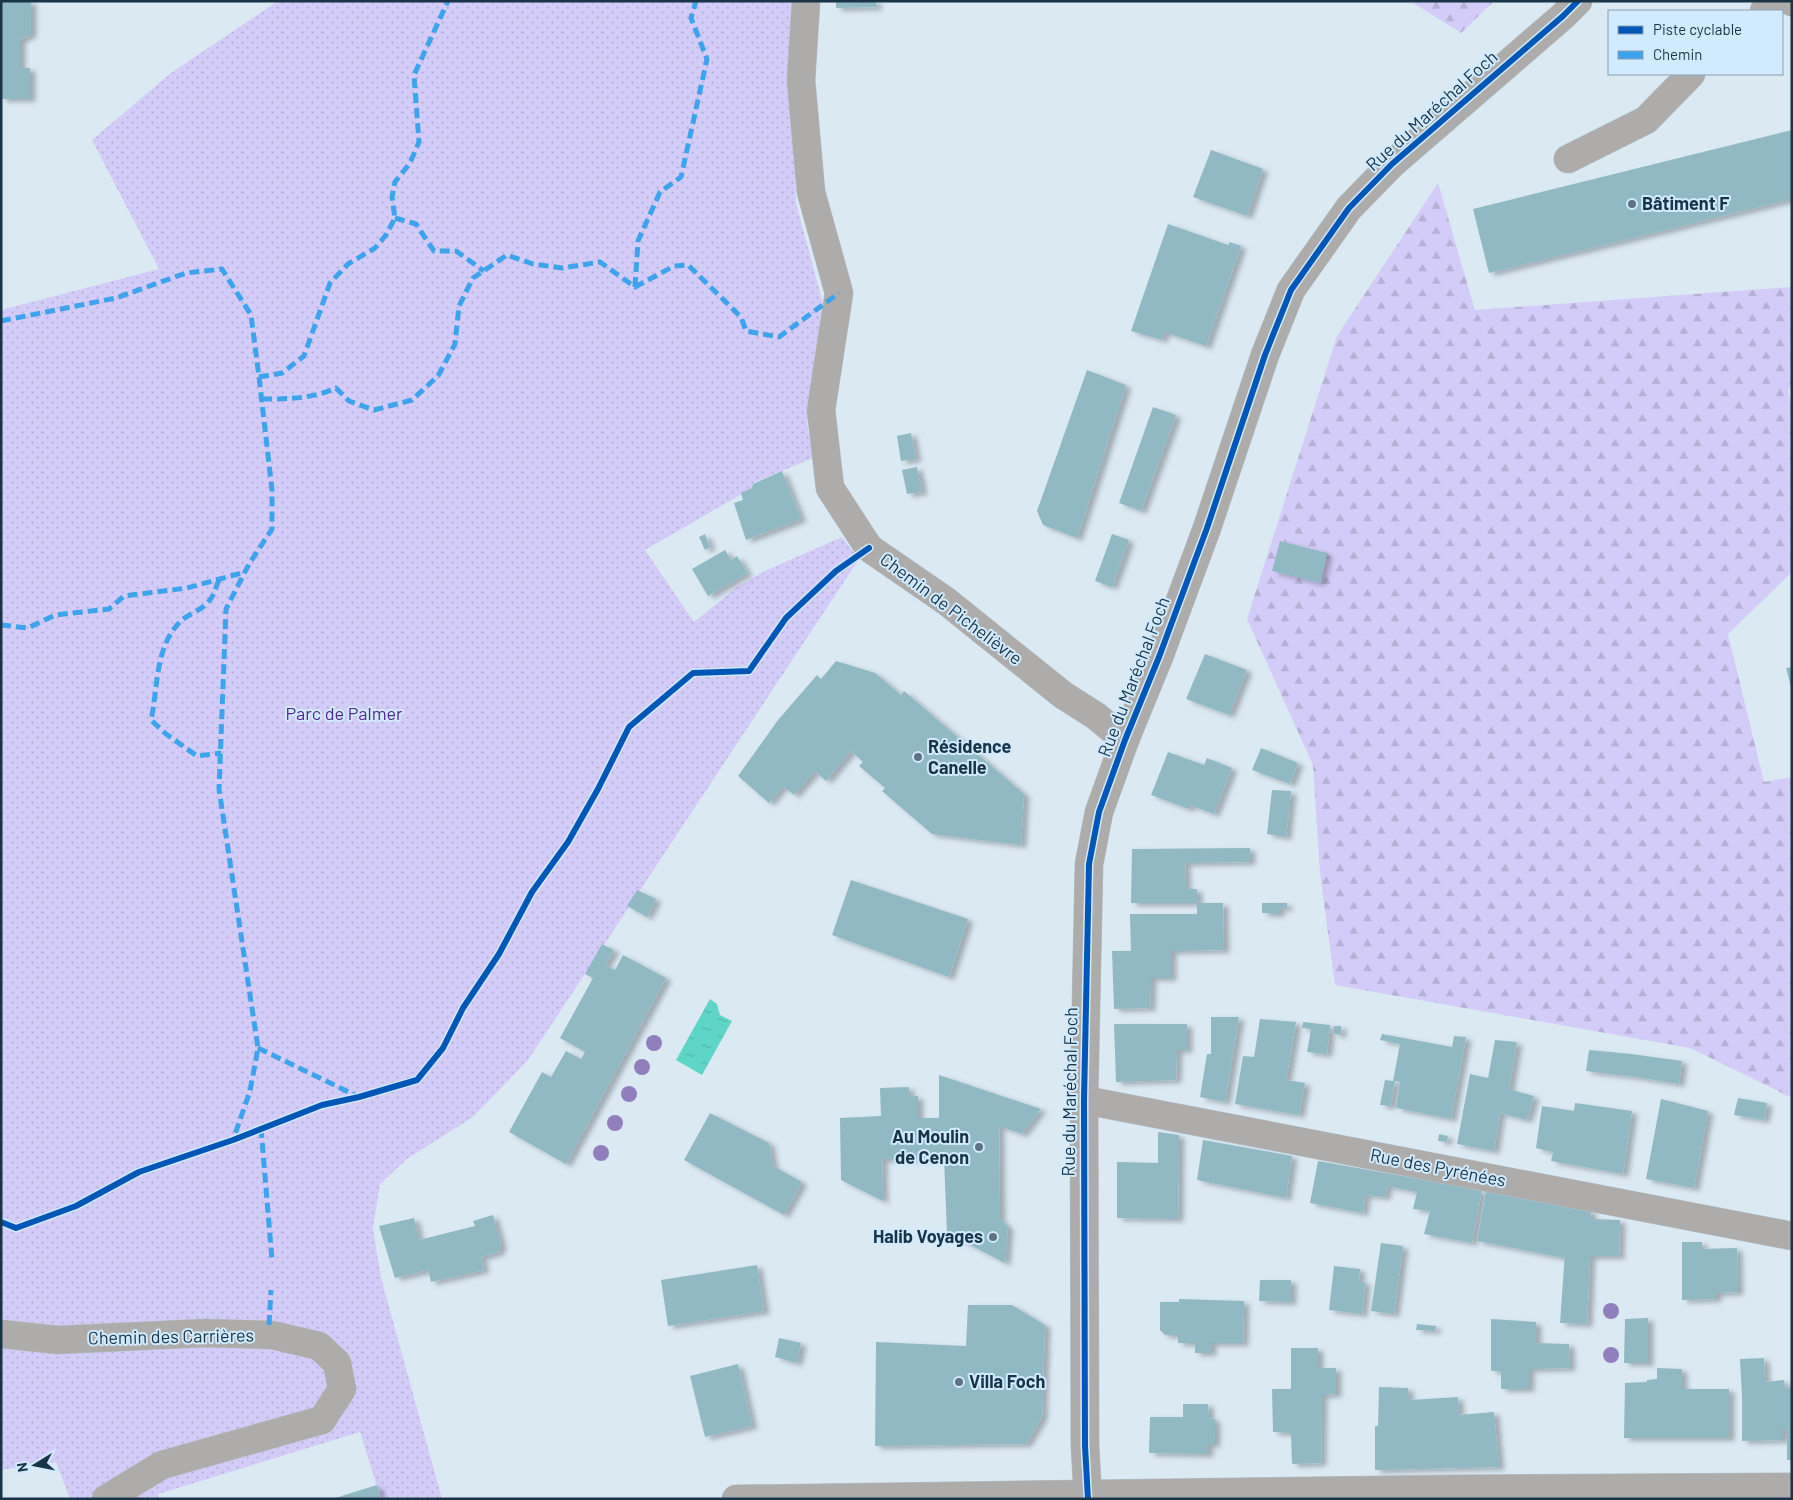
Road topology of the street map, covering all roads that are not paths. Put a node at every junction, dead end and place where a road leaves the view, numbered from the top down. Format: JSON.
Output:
{"nodes":[{"id":1,"x":806,"y":1,"type":"edge"},
{"id":2,"x":1578,"y":1,"type":"edge"},
{"id":3,"x":1690,"y":75,"type":"edge"},
{"id":4,"x":1568,"y":158,"type":"dead end"},
{"id":5,"x":1125,"y":740,"type":"junction"},
{"id":6,"x":1084,"y":1100,"type":"junction"},
{"id":7,"x":1792,"y":1236,"type":"edge"},
{"id":8,"x":1,"y":1334,"type":"edge"},
{"id":9,"x":1792,"y":1488,"type":"edge"},
{"id":10,"x":1454,"y":1494,"type":"edge"},
{"id":11,"x":1088,"y":1496,"type":"edge"},
{"id":12,"x":890,"y":1498,"type":"edge"},
{"id":13,"x":106,"y":1499,"type":"edge"},
{"id":14,"x":736,"y":1499,"type":"edge"}],
"edges":[{"from":1,"to":5,"type":"street","name":"Chemin de Pichelièvre"},
{"from":2,"to":5,"type":"street","name":"Rue du Maréchal Foch"},
{"from":3,"to":4,"type":"street"},
{"from":5,"to":6,"type":"street","name":"Rue du Maréchal Foch"},
{"from":6,"to":7,"type":"street","name":"Rue des Pyrénées"},
{"from":6,"to":11,"type":"street","name":"Rue du Maréchal Foch"},
{"from":8,"to":13,"type":"street","name":"Chemin des Carrières"},
{"from":9,"to":10,"type":"street"},
{"from":10,"to":11,"type":"street"},
{"from":11,"to":12,"type":"street"},
{"from":12,"to":14,"type":"street"}]}
